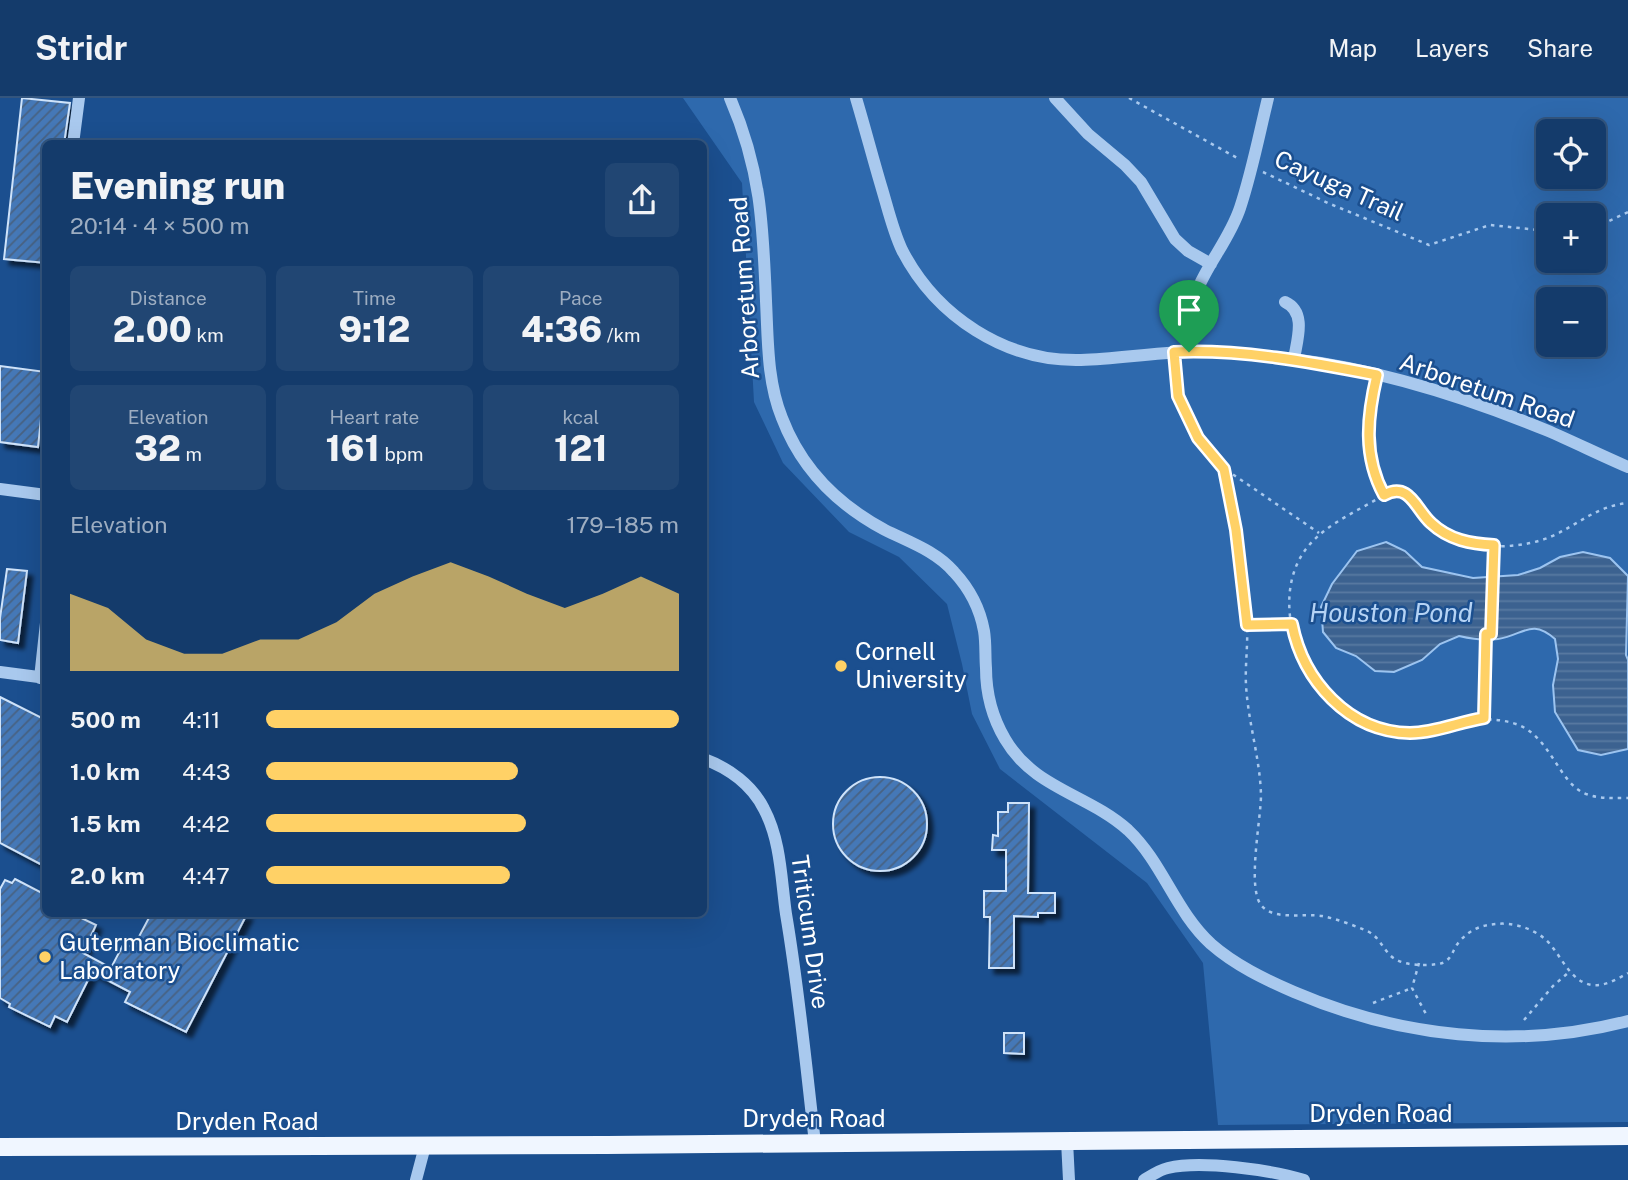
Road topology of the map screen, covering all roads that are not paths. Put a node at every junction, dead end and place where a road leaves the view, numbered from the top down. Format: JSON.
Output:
{"nodes":[{"id":1,"x":79,"y":98,"type":"edge"},
{"id":2,"x":730,"y":98,"type":"edge"},
{"id":3,"x":856,"y":98,"type":"edge"},
{"id":4,"x":1055,"y":98,"type":"edge"},
{"id":5,"x":1268,"y":98,"type":"edge"},
{"id":6,"x":74,"y":140,"type":"edge"},
{"id":7,"x":1211,"y":264,"type":"junction"},
{"id":8,"x":1285,"y":302,"type":"dead end"},
{"id":9,"x":1189,"y":352,"type":"junction"},
{"id":10,"x":1294,"y":359,"type":"junction"},
{"id":11,"x":1628,"y":467,"type":"edge"},
{"id":12,"x":0,"y":489,"type":"edge"},
{"id":13,"x":42,"y":494,"type":"edge"},
{"id":14,"x":0,"y":672,"type":"edge"},
{"id":15,"x":42,"y":678,"type":"edge"},
{"id":16,"x":707,"y":760,"type":"edge"},
{"id":17,"x":1628,"y":1021,"type":"edge"},
{"id":18,"x":1628,"y":1136,"type":"edge"},
{"id":19,"x":1068,"y":1141,"type":"junction"},
{"id":20,"x":815,"y":1143,"type":"junction"},
{"id":21,"x":425,"y":1146,"type":"junction"},
{"id":22,"x":0,"y":1147,"type":"edge"},
{"id":23,"x":416,"y":1180,"type":"edge"},
{"id":24,"x":1069,"y":1180,"type":"edge"},
{"id":25,"x":1144,"y":1180,"type":"edge"},
{"id":26,"x":1304,"y":1180,"type":"edge"}],
"edges":[{"from":1,"to":6,"type":"street"},
{"from":2,"to":17,"type":"street","name":"Arboretum Road"},
{"from":3,"to":9,"type":"street","name":"Arboretum Road"},
{"from":4,"to":7,"type":"street"},
{"from":5,"to":7,"type":"street"},
{"from":7,"to":9,"type":"street"},
{"from":8,"to":10,"type":"street"},
{"from":9,"to":10,"type":"street","name":"Arboretum Road"},
{"from":10,"to":11,"type":"street","name":"Arboretum Road"},
{"from":12,"to":13,"type":"street"},
{"from":14,"to":15,"type":"street"},
{"from":16,"to":20,"type":"street","name":"Triticum Drive"},
{"from":18,"to":19,"type":"main road","name":"Dryden Road"},
{"from":19,"to":20,"type":"main road","name":"Dryden Road"},
{"from":19,"to":24,"type":"street"},
{"from":20,"to":21,"type":"main road","name":"Dryden Road"},
{"from":21,"to":22,"type":"main road","name":"Dryden Road"},
{"from":21,"to":23,"type":"street"},
{"from":25,"to":26,"type":"street"}]}
